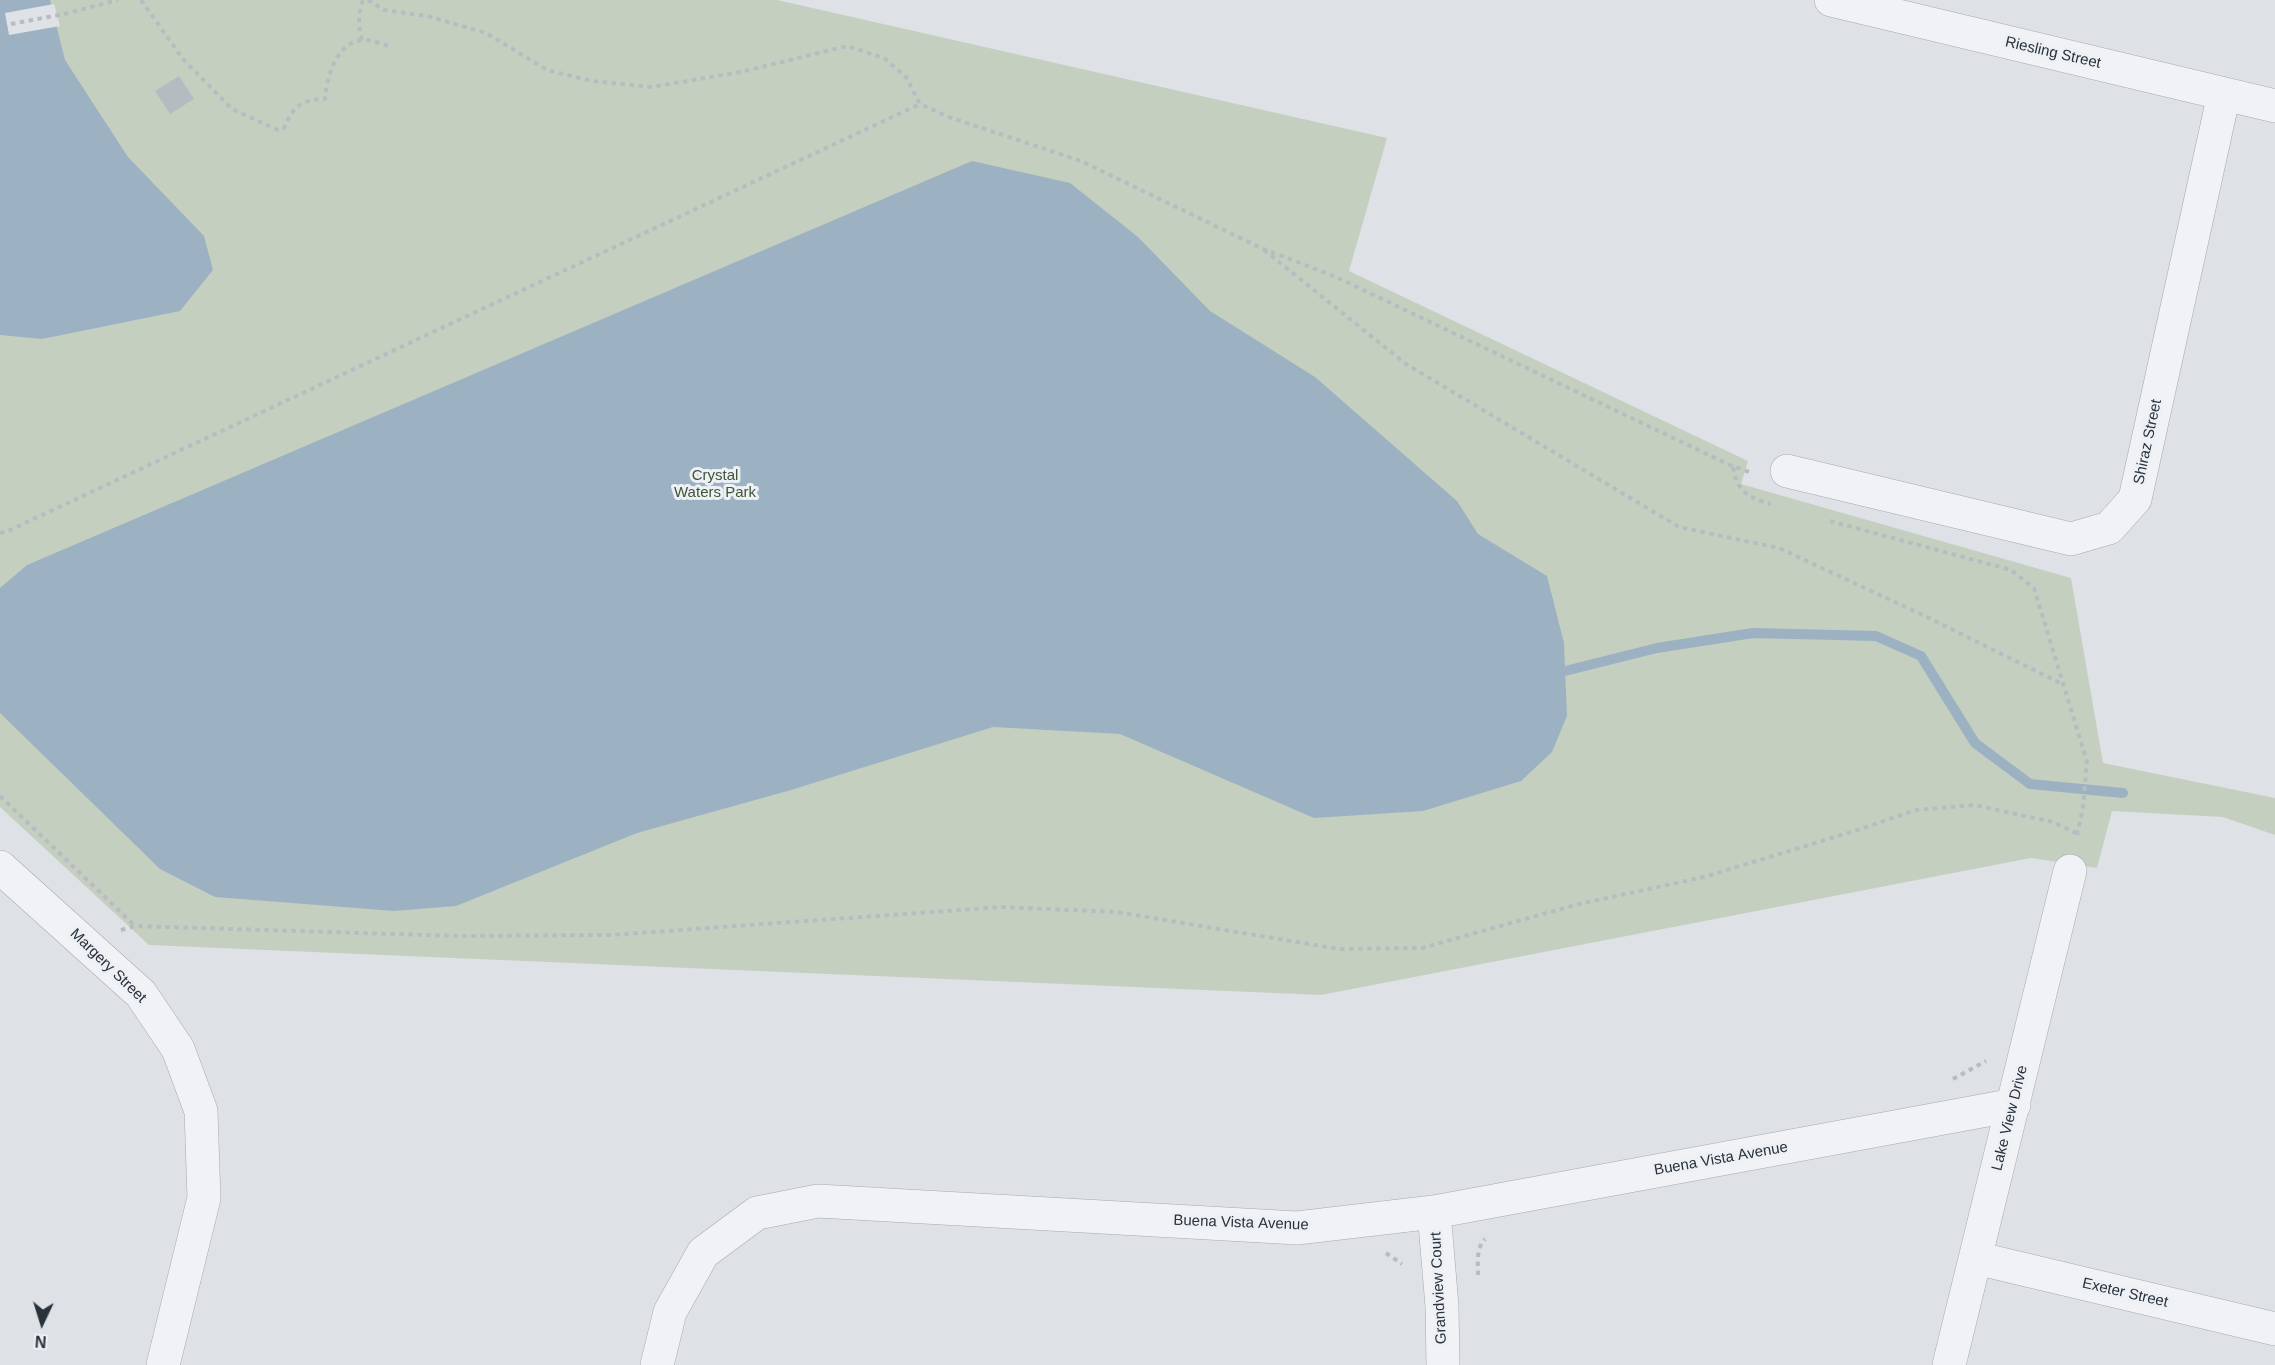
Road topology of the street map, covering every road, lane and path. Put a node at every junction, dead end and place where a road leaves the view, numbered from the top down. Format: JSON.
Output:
{"nodes":[{"id":1,"x":118,"y":0,"type":"edge"},
{"id":2,"x":141,"y":0,"type":"edge"},
{"id":3,"x":363,"y":0,"type":"edge"},
{"id":4,"x":368,"y":0,"type":"edge"},
{"id":5,"x":1831,"y":0,"type":"edge"},
{"id":6,"x":11,"y":24,"type":"dead end"},
{"id":7,"x":362,"y":40,"type":"junction"},
{"id":8,"x":390,"y":46,"type":"dead end"},
{"id":9,"x":2224,"y":94,"type":"junction"},
{"id":10,"x":920,"y":104,"type":"junction"},
{"id":11,"x":2275,"y":106,"type":"edge"},
{"id":12,"x":1262,"y":248,"type":"junction"},
{"id":13,"x":1787,"y":471,"type":"dead end"},
{"id":14,"x":1771,"y":504,"type":"dead end"},
{"id":15,"x":1828,"y":520,"type":"dead end"},
{"id":16,"x":0,"y":533,"type":"edge"},
{"id":17,"x":2064,"y":685,"type":"junction"},
{"id":18,"x":0,"y":796,"type":"edge"},
{"id":19,"x":2083,"y":807,"type":"dead end"},
{"id":20,"x":2078,"y":834,"type":"dead end"},
{"id":21,"x":0,"y":867,"type":"edge"},
{"id":22,"x":2070,"y":871,"type":"dead end"},
{"id":23,"x":135,"y":926,"type":"junction"},
{"id":24,"x":83,"y":941,"type":"junction"},
{"id":25,"x":2014,"y":1105,"type":"junction"},
{"id":26,"x":1434,"y":1212,"type":"junction"},
{"id":27,"x":1481,"y":1243,"type":"dead end"},
{"id":28,"x":1437,"y":1250,"type":"junction"},
{"id":29,"x":1377,"y":1252,"type":"dead end"},
{"id":30,"x":1976,"y":1258,"type":"junction"},
{"id":31,"x":2275,"y":1329,"type":"edge"},
{"id":32,"x":163,"y":1365,"type":"edge"},
{"id":33,"x":657,"y":1365,"type":"edge"},
{"id":34,"x":1443,"y":1365,"type":"edge"},
{"id":35,"x":1949,"y":1365,"type":"edge"}],
"edges":[{"from":1,"to":6,"type":"path"},
{"from":2,"to":7,"type":"path"},
{"from":3,"to":7,"type":"path"},
{"from":4,"to":10,"type":"path"},
{"from":5,"to":9,"type":"street","name":"Riesling Street"},
{"from":7,"to":8,"type":"path"},
{"from":9,"to":11,"type":"street","name":"Riesling Street"},
{"from":9,"to":13,"type":"street","name":"Shiraz Street"},
{"from":10,"to":12,"type":"path"},
{"from":10,"to":16,"type":"path"},
{"from":12,"to":14,"type":"path"},
{"from":12,"to":17,"type":"path"},
{"from":15,"to":17,"type":"path"},
{"from":17,"to":19,"type":"path"},
{"from":18,"to":23,"type":"path"},
{"from":20,"to":23,"type":"path"},
{"from":21,"to":24,"type":"street","name":"Margery Street"},
{"from":22,"to":25,"type":"street","name":"Lake View Drive"},
{"from":23,"to":24,"type":"path"},
{"from":24,"to":32,"type":"street","name":"Margery Street"},
{"from":25,"to":26,"type":"street","name":"Buena Vista Avenue"},
{"from":25,"to":30,"type":"street","name":"Lake View Drive"},
{"from":26,"to":28,"type":"street","name":"Grandview Court"},
{"from":26,"to":33,"type":"street","name":"Buena Vista Avenue"},
{"from":27,"to":28,"type":"path"},
{"from":28,"to":29,"type":"path"},
{"from":28,"to":34,"type":"street","name":"Grandview Court"},
{"from":30,"to":31,"type":"street","name":"Exeter Street"},
{"from":30,"to":35,"type":"street","name":"Lake View Drive"}]}
